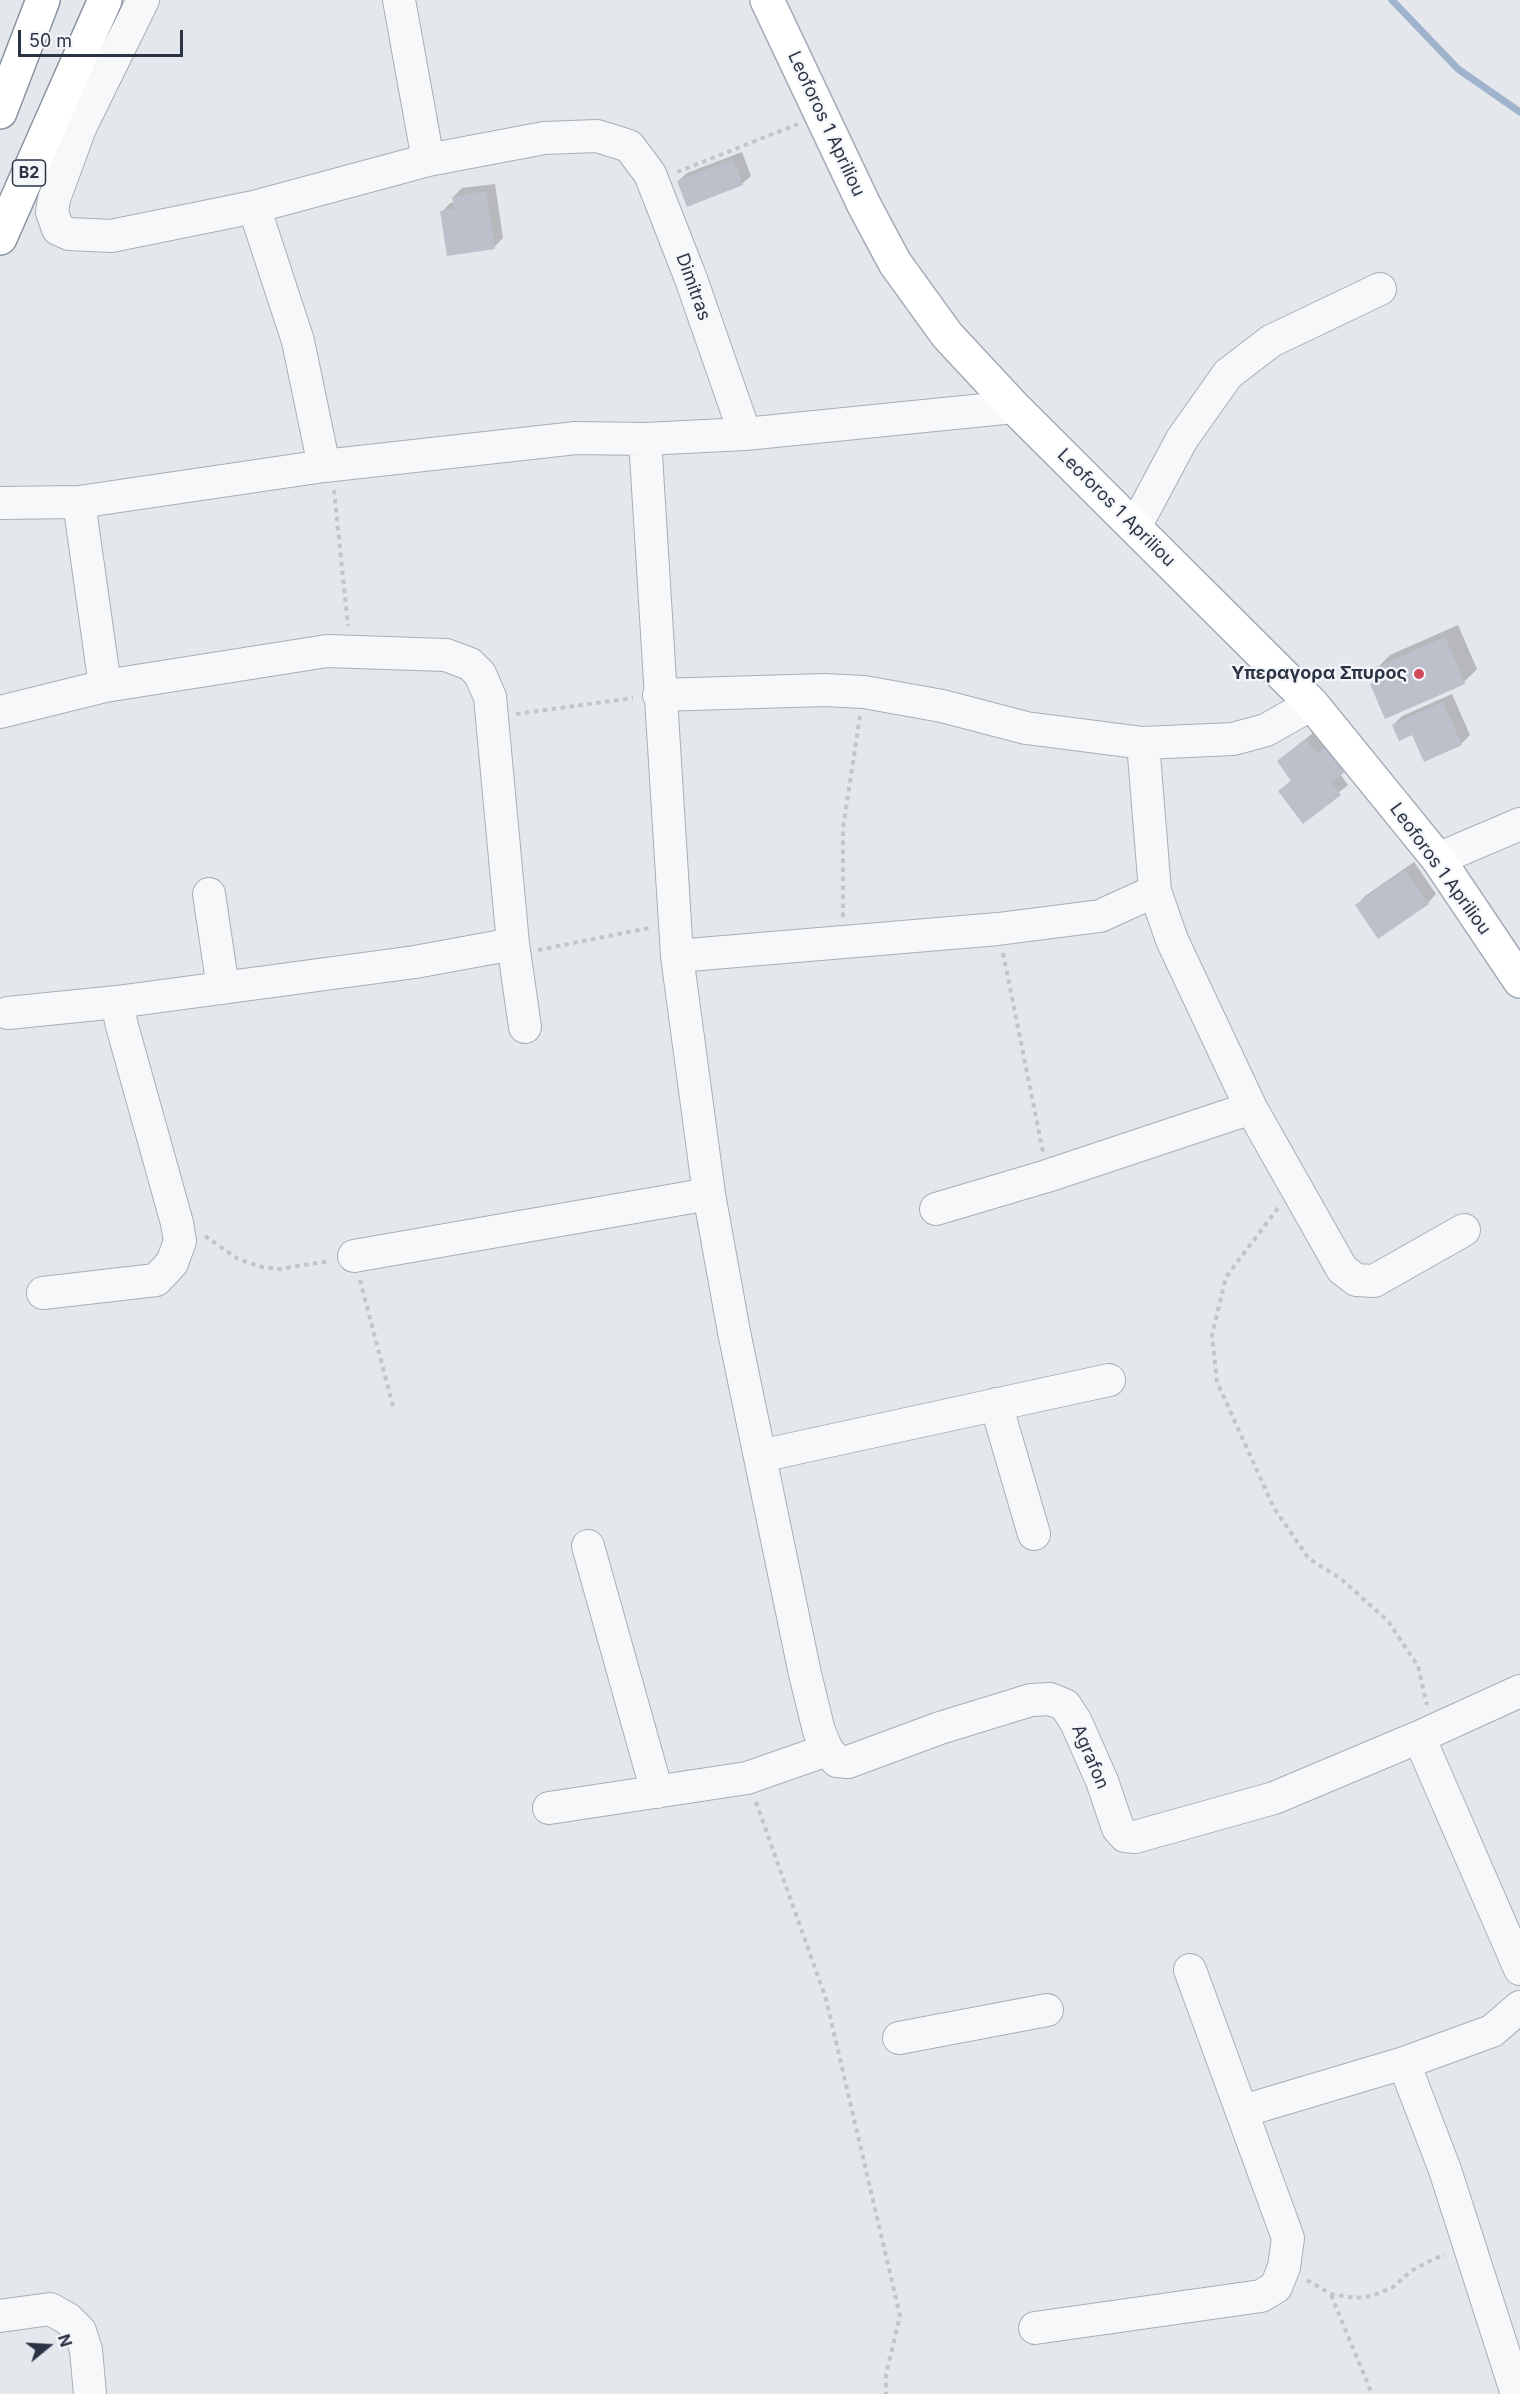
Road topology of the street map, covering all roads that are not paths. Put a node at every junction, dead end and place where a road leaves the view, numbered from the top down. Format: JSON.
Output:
{"nodes":[{"id":1,"x":43,"y":0,"type":"edge"},
{"id":2,"x":105,"y":0,"type":"edge"},
{"id":3,"x":143,"y":0,"type":"edge"},
{"id":4,"x":399,"y":0,"type":"edge"},
{"id":5,"x":767,"y":0,"type":"edge"},
{"id":6,"x":0,"y":112,"type":"edge"},
{"id":7,"x":428,"y":160,"type":"junction"},
{"id":8,"x":254,"y":207,"type":"junction"},
{"id":9,"x":0,"y":238,"type":"edge"},
{"id":10,"x":1380,"y":290,"type":"dead end"},
{"id":11,"x":1014,"y":407,"type":"junction"},
{"id":12,"x":746,"y":434,"type":"junction"},
{"id":13,"x":645,"y":439,"type":"junction"},
{"id":14,"x":328,"y":466,"type":"junction"},
{"id":15,"x":0,"y":490,"type":"edge"},
{"id":16,"x":15,"y":502,"type":"edge"},
{"id":17,"x":79,"y":502,"type":"junction"},
{"id":18,"x":1136,"y":527,"type":"junction"},
{"id":19,"x":105,"y":687,"type":"junction"},
{"id":20,"x":659,"y":695,"type":"junction"},
{"id":21,"x":1312,"y":704,"type":"junction"},
{"id":22,"x":0,"y":712,"type":"edge"},
{"id":23,"x":1143,"y":743,"type":"junction"},
{"id":24,"x":1520,"y":824,"type":"edge"},
{"id":25,"x":1438,"y":859,"type":"junction"},
{"id":26,"x":1155,"y":891,"type":"junction"},
{"id":27,"x":209,"y":894,"type":"dead end"},
{"id":28,"x":513,"y":950,"type":"junction"},
{"id":29,"x":677,"y":956,"type":"junction"},
{"id":30,"x":1520,"y":981,"type":"edge"},
{"id":31,"x":223,"y":988,"type":"junction"},
{"id":32,"x":117,"y":1002,"type":"junction"},
{"id":33,"x":8,"y":1013,"type":"dead end"},
{"id":34,"x":525,"y":1027,"type":"dead end"},
{"id":35,"x":1251,"y":1108,"type":"junction"},
{"id":36,"x":709,"y":1194,"type":"junction"},
{"id":37,"x":936,"y":1209,"type":"dead end"},
{"id":38,"x":1464,"y":1230,"type":"dead end"},
{"id":39,"x":354,"y":1256,"type":"road end"},
{"id":40,"x":42,"y":1293,"type":"dead end"},
{"id":41,"x":1109,"y":1380,"type":"dead end"},
{"id":42,"x":996,"y":1404,"type":"junction"},
{"id":43,"x":760,"y":1456,"type":"junction"},
{"id":44,"x":1034,"y":1534,"type":"dead end"},
{"id":45,"x":588,"y":1546,"type":"dead end"},
{"id":46,"x":1520,"y":1691,"type":"edge"},
{"id":47,"x":1419,"y":1737,"type":"junction"},
{"id":48,"x":827,"y":1750,"type":"junction"},
{"id":49,"x":657,"y":1792,"type":"junction"},
{"id":50,"x":549,"y":1808,"type":"dead end"},
{"id":51,"x":1520,"y":1969,"type":"edge"},
{"id":52,"x":1190,"y":1970,"type":"dead end"},
{"id":53,"x":1520,"y":2007,"type":"edge"},
{"id":54,"x":1047,"y":2010,"type":"dead end"},
{"id":55,"x":899,"y":2038,"type":"dead end"},
{"id":56,"x":1404,"y":2063,"type":"junction"},
{"id":57,"x":1243,"y":2111,"type":"junction"},
{"id":58,"x":0,"y":2316,"type":"edge"},
{"id":59,"x":1035,"y":2328,"type":"dead end"},
{"id":60,"x":90,"y":2394,"type":"edge"},
{"id":61,"x":1517,"y":2394,"type":"edge"}],
"edges":[{"from":1,"to":6,"type":"main road"},
{"from":2,"to":9,"type":"main road","number":"B2"},
{"from":3,"to":8,"type":"street"},
{"from":4,"to":7,"type":"street"},
{"from":5,"to":11,"type":"main road","name":"Leoforos 1 Apriliou"},
{"from":7,"to":8,"type":"street"},
{"from":7,"to":12,"type":"street","name":"Dimitras"},
{"from":8,"to":14,"type":"street"},
{"from":10,"to":18,"type":"street"},
{"from":11,"to":12,"type":"street"},
{"from":11,"to":18,"type":"main road","name":"Leoforos 1 Apriliou"},
{"from":12,"to":13,"type":"street"},
{"from":13,"to":14,"type":"street"},
{"from":13,"to":20,"type":"street"},
{"from":14,"to":17,"type":"street"},
{"from":15,"to":16,"type":"street"},
{"from":16,"to":17,"type":"street"},
{"from":17,"to":19,"type":"street"},
{"from":18,"to":21,"type":"main road","name":"Leoforos 1 Apriliou"},
{"from":19,"to":22,"type":"street"},
{"from":19,"to":28,"type":"street"},
{"from":20,"to":23,"type":"street"},
{"from":20,"to":29,"type":"street"},
{"from":21,"to":23,"type":"street"},
{"from":21,"to":25,"type":"main road","name":"Leoforos 1 Apriliou"},
{"from":23,"to":26,"type":"street"},
{"from":24,"to":25,"type":"street"},
{"from":25,"to":30,"type":"main road","name":"Leoforos 1 Apriliou"},
{"from":26,"to":29,"type":"street"},
{"from":26,"to":35,"type":"street"},
{"from":27,"to":31,"type":"street"},
{"from":28,"to":31,"type":"street"},
{"from":28,"to":34,"type":"street"},
{"from":29,"to":36,"type":"street"},
{"from":31,"to":32,"type":"street"},
{"from":32,"to":33,"type":"street"},
{"from":32,"to":40,"type":"street"},
{"from":35,"to":37,"type":"street"},
{"from":35,"to":38,"type":"street"},
{"from":36,"to":39,"type":"street"},
{"from":36,"to":43,"type":"street"},
{"from":41,"to":42,"type":"street"},
{"from":42,"to":43,"type":"street"},
{"from":42,"to":44,"type":"street"},
{"from":43,"to":48,"type":"street"},
{"from":45,"to":49,"type":"street"},
{"from":46,"to":47,"type":"street"},
{"from":47,"to":48,"type":"street","name":"Agrafon"},
{"from":47,"to":51,"type":"street"},
{"from":48,"to":49,"type":"street"},
{"from":49,"to":50,"type":"street"},
{"from":52,"to":57,"type":"street"},
{"from":53,"to":56,"type":"street"},
{"from":54,"to":55,"type":"street"},
{"from":56,"to":57,"type":"street"},
{"from":56,"to":61,"type":"street"},
{"from":57,"to":59,"type":"street"},
{"from":58,"to":60,"type":"street"}]}
